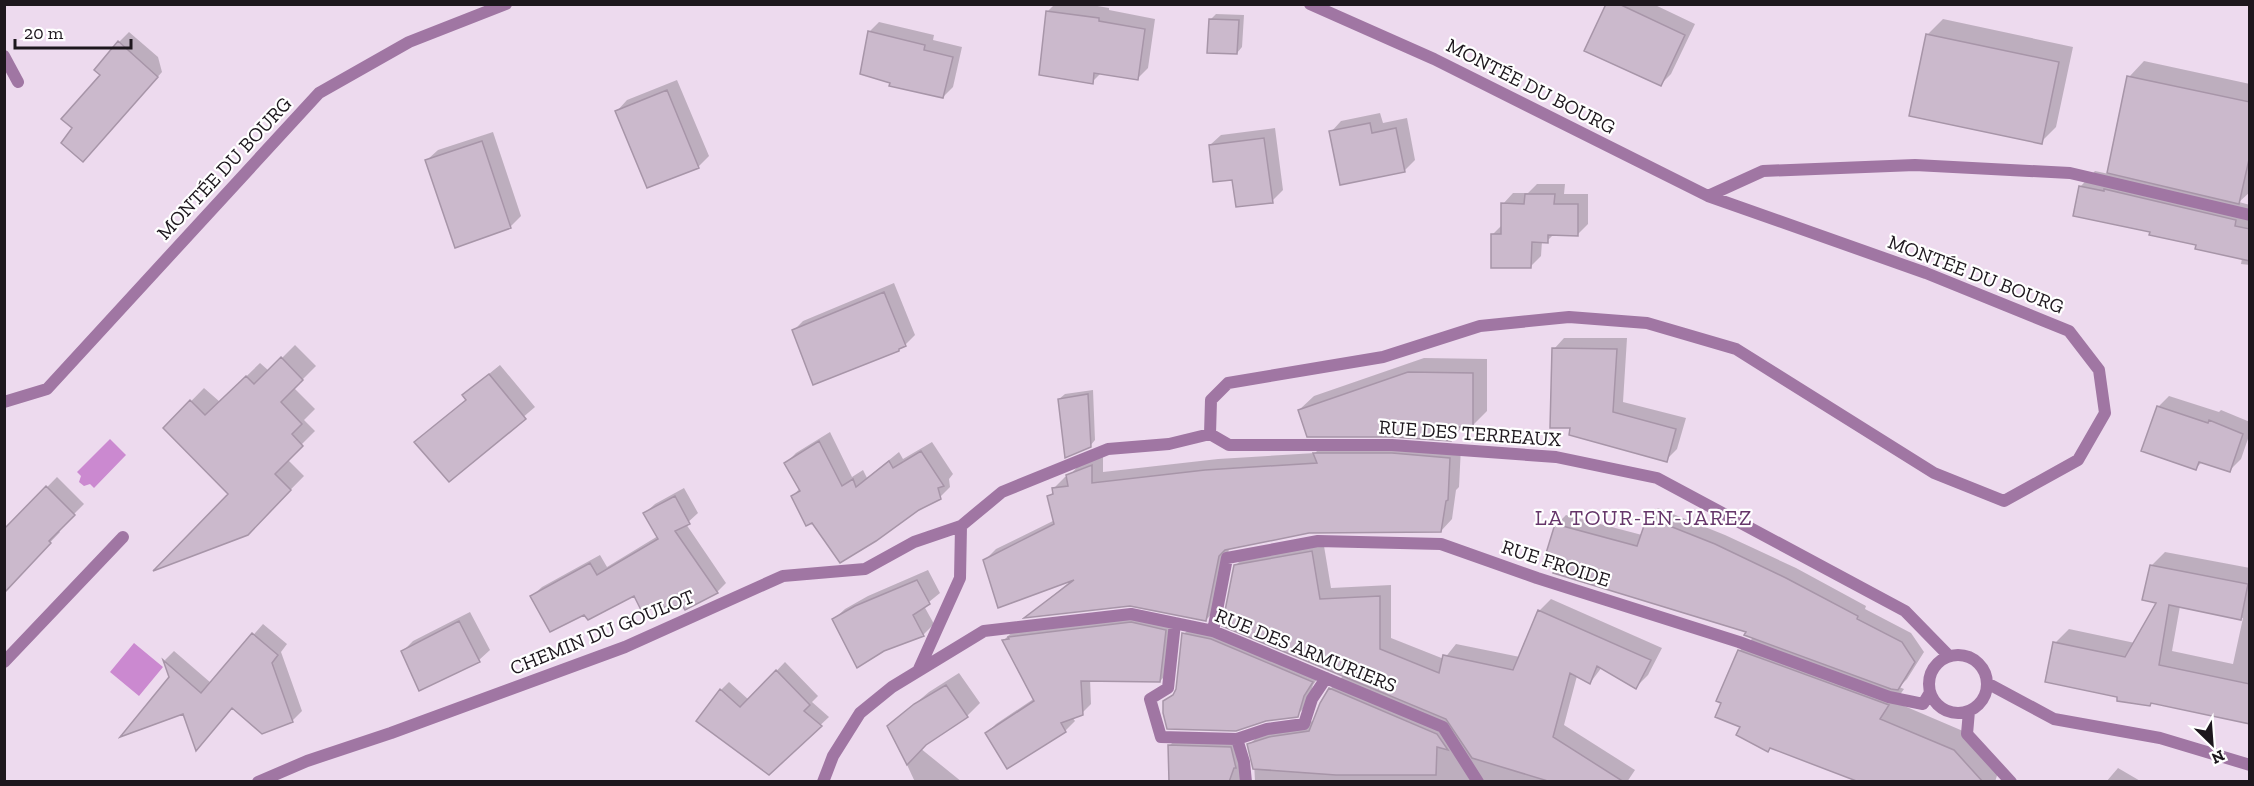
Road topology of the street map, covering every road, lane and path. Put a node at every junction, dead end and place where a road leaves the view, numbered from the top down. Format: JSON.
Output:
{"nodes":[{"id":1,"x":506,"y":4,"type":"edge"},
{"id":2,"x":1310,"y":4,"type":"edge"},
{"id":3,"x":4,"y":56,"type":"edge"},
{"id":4,"x":18,"y":82,"type":"dead end"},
{"id":5,"x":1708,"y":196,"type":"junction"},
{"id":6,"x":2250,"y":215,"type":"edge"},
{"id":7,"x":4,"y":402,"type":"edge"},
{"id":8,"x":1210,"y":434,"type":"junction"},
{"id":9,"x":961,"y":526,"type":"junction"},
{"id":10,"x":123,"y":537,"type":"dead end"},
{"id":11,"x":1175,"y":623,"type":"junction"},
{"id":12,"x":1213,"y":630,"type":"junction"},
{"id":13,"x":1948,"y":656,"type":"junction"},
{"id":14,"x":4,"y":662,"type":"edge"},
{"id":15,"x":919,"y":669,"type":"junction"},
{"id":16,"x":1326,"y":678,"type":"junction"},
{"id":17,"x":1987,"y":683,"type":"junction"},
{"id":18,"x":1929,"y":694,"type":"junction"},
{"id":19,"x":1970,"y":711,"type":"junction"},
{"id":20,"x":1237,"y":739,"type":"junction"},
{"id":21,"x":2250,"y":765,"type":"edge"},
{"id":22,"x":258,"y":782,"type":"edge"},
{"id":23,"x":823,"y":782,"type":"edge"},
{"id":24,"x":1246,"y":782,"type":"edge"},
{"id":25,"x":1478,"y":782,"type":"edge"},
{"id":26,"x":2011,"y":782,"type":"edge"}],
"edges":[{"from":1,"to":7,"type":"street","name":"MONTÉE DU BOURG"},
{"from":2,"to":5,"type":"street","name":"MONTÉE DU BOURG"},
{"from":3,"to":4,"type":"street"},
{"from":5,"to":6,"type":"street"},
{"from":5,"to":8,"type":"street","name":"MONTÉE DU BOURG"},
{"from":8,"to":9,"type":"street"},
{"from":8,"to":13,"type":"street","name":"RUE DES TERREAUX"},
{"from":9,"to":15,"type":"street"},
{"from":9,"to":22,"type":"street","name":"CHEMIN DU GOULOT"},
{"from":10,"to":14,"type":"street"},
{"from":11,"to":12,"type":"street","name":"RUE DES ARMURIERS"},
{"from":11,"to":15,"type":"street","name":"RUE DES ARMURIERS"},
{"from":11,"to":20,"type":"street"},
{"from":12,"to":16,"type":"street","name":"RUE DES ARMURIERS"},
{"from":12,"to":18,"type":"street","name":"RUE FROIDE"},
{"from":13,"to":17,"type":"street"},
{"from":13,"to":18,"type":"street"},
{"from":15,"to":23,"type":"street","name":"RUE DES ARMURIERS"},
{"from":16,"to":20,"type":"street"},
{"from":16,"to":25,"type":"street","name":"RUE DES ARMURIERS"},
{"from":17,"to":19,"type":"street"},
{"from":17,"to":21,"type":"street"},
{"from":18,"to":19,"type":"street"},
{"from":19,"to":26,"type":"street"},
{"from":20,"to":24,"type":"street"}]}
